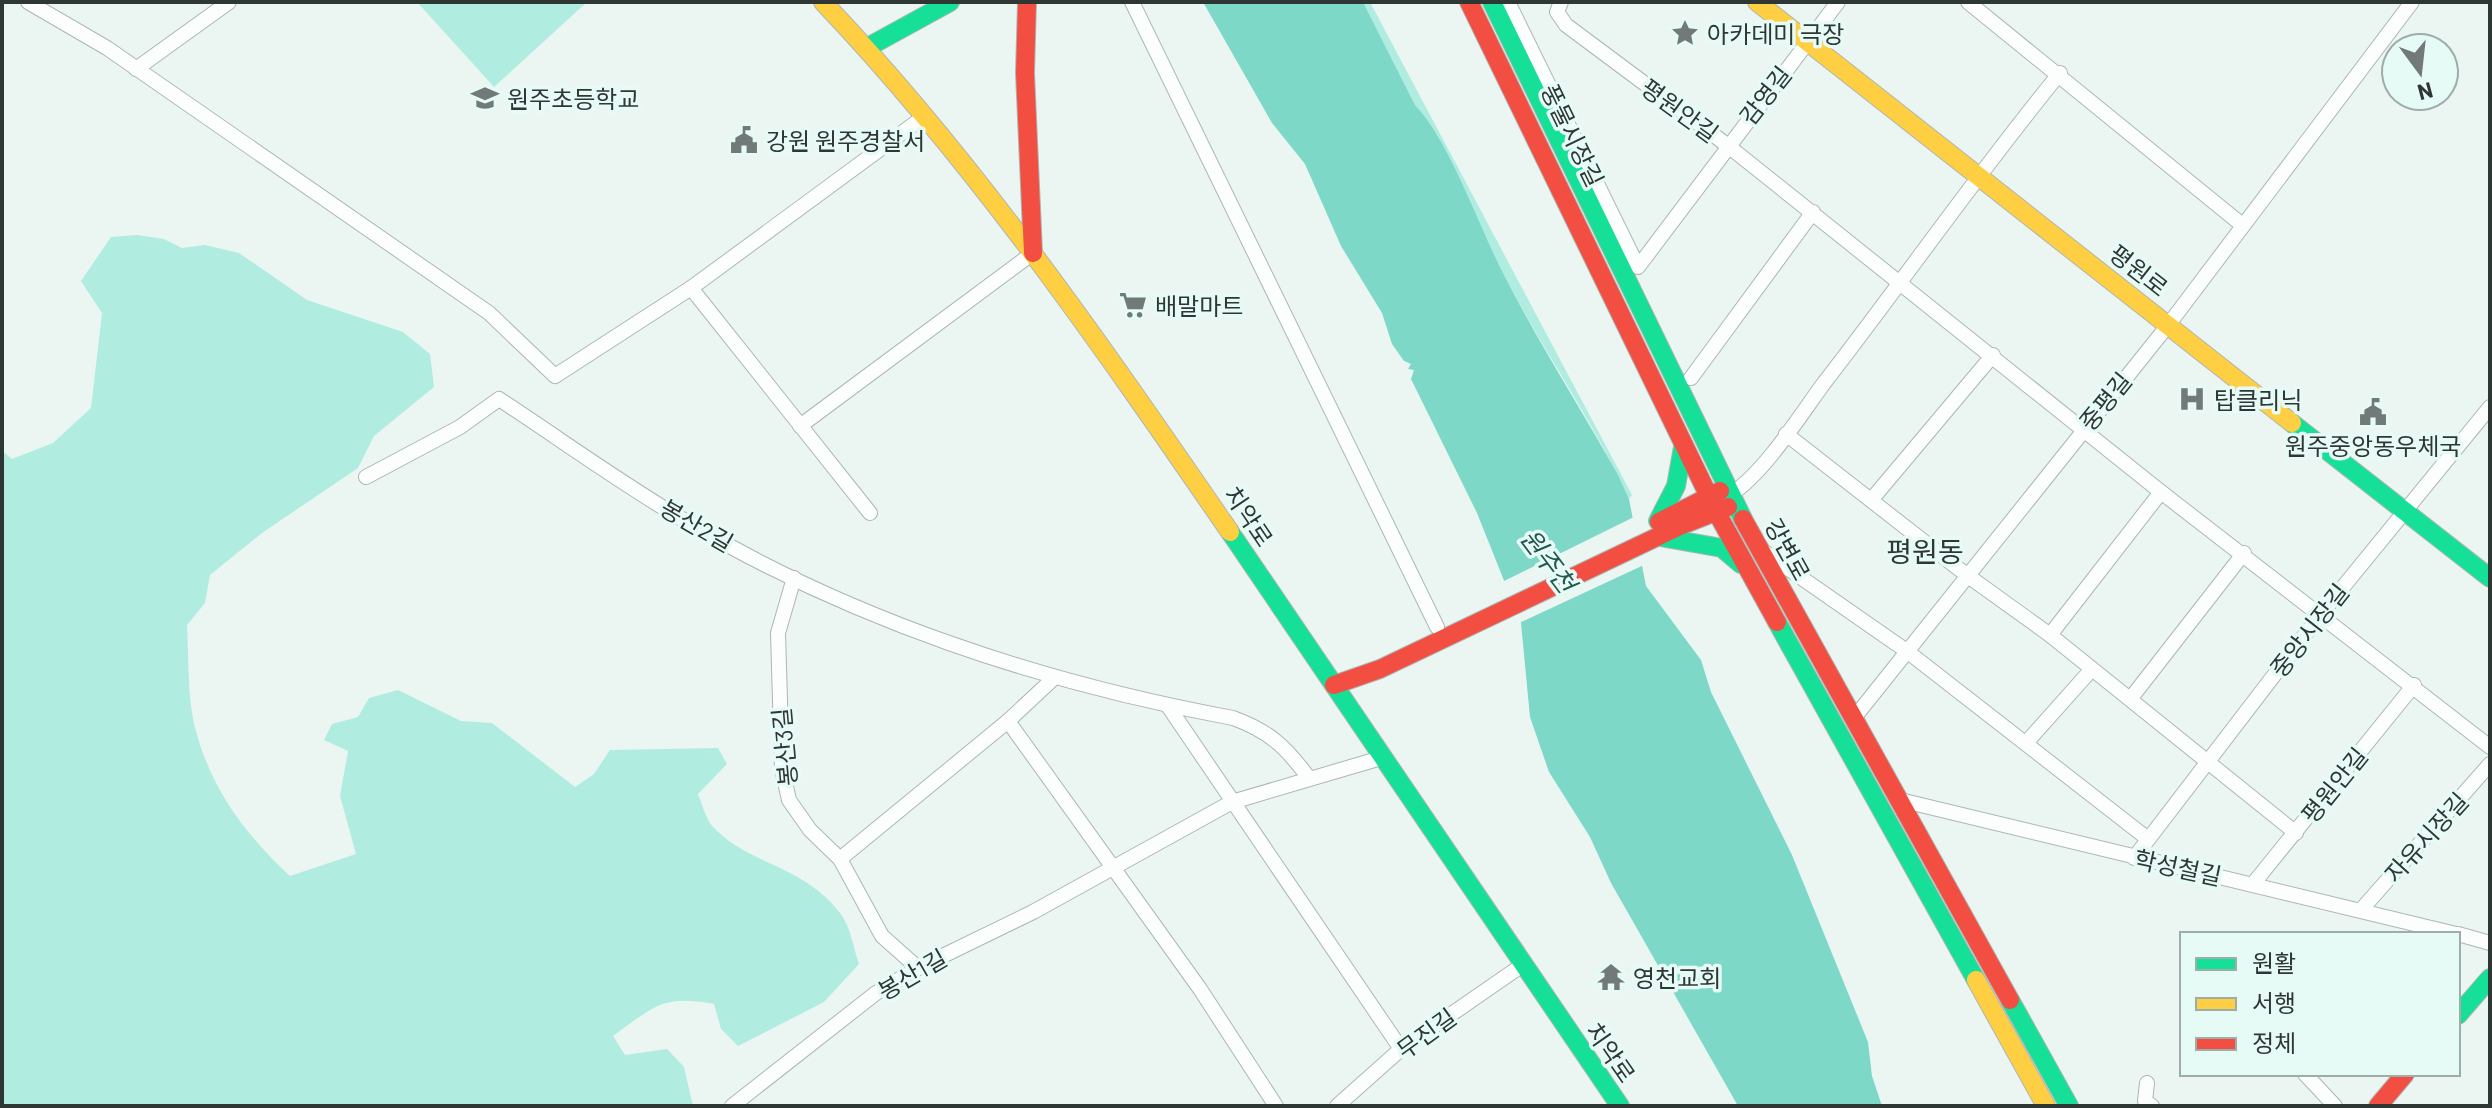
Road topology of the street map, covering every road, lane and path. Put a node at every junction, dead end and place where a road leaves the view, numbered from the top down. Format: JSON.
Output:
{"nodes":[{"id":1,"x":28,"y":2,"type":"edge"},
{"id":2,"x":229,"y":2,"type":"edge"},
{"id":3,"x":823,"y":2,"type":"edge"},
{"id":4,"x":950,"y":2,"type":"edge"},
{"id":5,"x":1027,"y":2,"type":"edge"},
{"id":6,"x":1132,"y":2,"type":"edge"},
{"id":7,"x":1469,"y":2,"type":"edge"},
{"id":8,"x":1492,"y":2,"type":"edge"},
{"id":9,"x":1508,"y":2,"type":"edge"},
{"id":10,"x":1561,"y":2,"type":"edge"},
{"id":11,"x":1757,"y":2,"type":"edge"},
{"id":12,"x":1838,"y":2,"type":"edge"},
{"id":13,"x":1968,"y":2,"type":"edge"},
{"id":14,"x":2412,"y":2,"type":"edge"},
{"id":15,"x":1807,"y":41,"type":"junction"},
{"id":16,"x":868,"y":47,"type":"junction"},
{"id":17,"x":136,"y":69,"type":"junction"},
{"id":18,"x":2060,"y":73,"type":"junction"},
{"id":19,"x":925,"y":116,"type":"junction"},
{"id":20,"x":1727,"y":145,"type":"junction"},
{"id":21,"x":1977,"y":174,"type":"junction"},
{"id":22,"x":1813,"y":212,"type":"junction"},
{"id":23,"x":2241,"y":224,"type":"junction"},
{"id":24,"x":1033,"y":253,"type":"junction"},
{"id":25,"x":1638,"y":267,"type":"joint"},
{"id":26,"x":1902,"y":283,"type":"junction"},
{"id":27,"x":691,"y":288,"type":"junction"},
{"id":28,"x":2169,"y":324,"type":"junction"},
{"id":29,"x":1993,"y":355,"type":"junction"},
{"id":30,"x":1691,"y":378,"type":"dead end"},
{"id":31,"x":2490,"y":407,"type":"edge"},
{"id":32,"x":800,"y":426,"type":"junction"},
{"id":33,"x":2084,"y":427,"type":"junction"},
{"id":34,"x":1786,"y":434,"type":"junction"},
{"id":35,"x":1684,"y":443,"type":"junction"},
{"id":36,"x":366,"y":477,"type":"dead end"},
{"id":37,"x":2161,"y":492,"type":"junction"},
{"id":38,"x":1731,"y":495,"type":"junction"},
{"id":39,"x":1872,"y":499,"type":"junction"},
{"id":40,"x":1713,"y":504,"type":"junction"},
{"id":41,"x":870,"y":513,"type":"dead end"},
{"id":42,"x":2404,"y":514,"type":"junction"},
{"id":43,"x":1678,"y":522,"type":"junction"},
{"id":44,"x":1760,"y":548,"type":"junction"},
{"id":45,"x":2244,"y":553,"type":"junction"},
{"id":46,"x":1750,"y":572,"type":"junction"},
{"id":47,"x":1968,"y":576,"type":"junction"},
{"id":48,"x":794,"y":578,"type":"junction"},
{"id":49,"x":2490,"y":578,"type":"edge"},
{"id":50,"x":2321,"y":614,"type":"junction"},
{"id":51,"x":1440,"y":633,"type":"junction"},
{"id":52,"x":2050,"y":635,"type":"junction"},
{"id":53,"x":1908,"y":652,"type":"junction"},
{"id":54,"x":2092,"y":669,"type":"junction"},
{"id":55,"x":1054,"y":678,"type":"junction"},
{"id":56,"x":1334,"y":685,"type":"junction"},
{"id":57,"x":2414,"y":685,"type":"junction"},
{"id":58,"x":2131,"y":698,"type":"junction"},
{"id":59,"x":1168,"y":706,"type":"junction"},
{"id":60,"x":1854,"y":718,"type":"junction"},
{"id":61,"x":1008,"y":721,"type":"junction"},
{"id":62,"x":2026,"y":743,"type":"junction"},
{"id":63,"x":2490,"y":747,"type":"edge"},
{"id":64,"x":1381,"y":758,"type":"junction"},
{"id":65,"x":2208,"y":759,"type":"junction"},
{"id":66,"x":2490,"y":764,"type":"edge"},
{"id":67,"x":1308,"y":777,"type":"junction"},
{"id":68,"x":1900,"y":800,"type":"junction"},
{"id":69,"x":1232,"y":802,"type":"junction"},
{"id":70,"x":2296,"y":833,"type":"junction"},
{"id":71,"x":2148,"y":839,"type":"junction"},
{"id":72,"x":2134,"y":858,"type":"junction"},
{"id":73,"x":840,"y":859,"type":"junction"},
{"id":74,"x":1110,"y":868,"type":"junction"},
{"id":75,"x":2253,"y":884,"type":"junction"},
{"id":76,"x":2361,"y":910,"type":"junction"},
{"id":77,"x":2449,"y":932,"type":"edge"},
{"id":78,"x":2460,"y":935,"type":"edge"},
{"id":79,"x":2490,"y":943,"type":"edge"},
{"id":80,"x":1521,"y":966,"type":"junction"},
{"id":81,"x":918,"y":968,"type":"junction"},
{"id":82,"x":2490,"y":978,"type":"edge"},
{"id":83,"x":2460,"y":1013,"type":"edge"},
{"id":84,"x":1401,"y":1049,"type":"junction"},
{"id":85,"x":2307,"y":1076,"type":"edge"},
{"id":86,"x":2403,"y":1076,"type":"edge"},
{"id":87,"x":2147,"y":1083,"type":"dead end"},
{"id":88,"x":732,"y":1106,"type":"edge"},
{"id":89,"x":1276,"y":1106,"type":"edge"},
{"id":90,"x":1337,"y":1106,"type":"edge"},
{"id":91,"x":1620,"y":1106,"type":"edge"},
{"id":92,"x":2046,"y":1106,"type":"edge"},
{"id":93,"x":2069,"y":1106,"type":"edge"},
{"id":94,"x":2152,"y":1106,"type":"edge"},
{"id":95,"x":2335,"y":1106,"type":"edge"},
{"id":96,"x":2378,"y":1106,"type":"edge"}],
"edges":[{"from":1,"to":17,"type":"street"},
{"from":2,"to":17,"type":"street"},
{"from":3,"to":16,"type":"street","name":"치악로"},
{"from":4,"to":16,"type":"street"},
{"from":5,"to":24,"type":"street"},
{"from":6,"to":51,"type":"street"},
{"from":7,"to":35,"type":"street","name":"강변로"},
{"from":8,"to":38,"type":"street","name":"강변로"},
{"from":9,"to":25,"type":"street","name":"풍물시장길"},
{"from":10,"to":20,"type":"street","name":"평원안길"},
{"from":11,"to":15,"type":"street","name":"평원로"},
{"from":12,"to":15,"type":"street","name":"감영길"},
{"from":13,"to":18,"type":"street"},
{"from":14,"to":23,"type":"street","name":"중평길"},
{"from":15,"to":20,"type":"street","name":"감영길"},
{"from":15,"to":21,"type":"street","name":"평원로"},
{"from":16,"to":19,"type":"street","name":"치악로"},
{"from":17,"to":27,"type":"street"},
{"from":18,"to":21,"type":"street"},
{"from":18,"to":23,"type":"street"},
{"from":19,"to":24,"type":"street","name":"치악로"},
{"from":19,"to":27,"type":"street"},
{"from":20,"to":22,"type":"street","name":"평원안길"},
{"from":20,"to":25,"type":"street","name":"감영길"},
{"from":21,"to":26,"type":"street"},
{"from":21,"to":28,"type":"street","name":"평원로"},
{"from":22,"to":26,"type":"street","name":"평원안길"},
{"from":22,"to":30,"type":"street"},
{"from":23,"to":28,"type":"street","name":"중평길"},
{"from":24,"to":32,"type":"street"},
{"from":24,"to":56,"type":"street","name":"치악로"},
{"from":26,"to":29,"type":"street","name":"평원안길"},
{"from":26,"to":34,"type":"street"},
{"from":27,"to":32,"type":"street"},
{"from":28,"to":33,"type":"street","name":"중평길"},
{"from":28,"to":42,"type":"street","name":"평원로"},
{"from":29,"to":33,"type":"street","name":"평원안길"},
{"from":29,"to":39,"type":"street"},
{"from":31,"to":42,"type":"street","name":"중앙시장길"},
{"from":32,"to":41,"type":"street"},
{"from":33,"to":37,"type":"street","name":"평원안길"},
{"from":33,"to":47,"type":"street","name":"중평길"},
{"from":34,"to":38,"type":"street"},
{"from":34,"to":39,"type":"street"},
{"from":35,"to":40,"type":"street","name":"강변로"},
{"from":35,"to":43,"type":"street"},
{"from":36,"to":48,"type":"street","name":"봉산2길"},
{"from":37,"to":45,"type":"street","name":"평원안길"},
{"from":37,"to":52,"type":"street"},
{"from":38,"to":40,"type":"street"},
{"from":38,"to":44,"type":"street","name":"강변로"},
{"from":39,"to":47,"type":"street"},
{"from":40,"to":43,"type":"street"},
{"from":40,"to":46,"type":"street","name":"강변로"},
{"from":42,"to":49,"type":"street","name":"평원로"},
{"from":42,"to":50,"type":"street","name":"중앙시장길"},
{"from":43,"to":46,"type":"street"},
{"from":43,"to":51,"type":"street"},
{"from":44,"to":53,"type":"street"},
{"from":44,"to":60,"type":"street","name":"강변로"},
{"from":45,"to":50,"type":"street","name":"평원안길"},
{"from":45,"to":58,"type":"street"},
{"from":46,"to":92,"type":"street","name":"강변로"},
{"from":47,"to":52,"type":"street"},
{"from":47,"to":53,"type":"street","name":"중평길"},
{"from":48,"to":55,"type":"street","name":"봉산2길"},
{"from":48,"to":73,"type":"street","name":"봉산3길"},
{"from":50,"to":57,"type":"street","name":"평원안길"},
{"from":50,"to":65,"type":"street","name":"중앙시장길"},
{"from":51,"to":56,"type":"street"},
{"from":52,"to":54,"type":"street"},
{"from":53,"to":60,"type":"street","name":"중평길"},
{"from":53,"to":62,"type":"street"},
{"from":54,"to":58,"type":"street"},
{"from":54,"to":62,"type":"street"},
{"from":55,"to":59,"type":"street","name":"봉산2길"},
{"from":55,"to":61,"type":"street"},
{"from":56,"to":64,"type":"street","name":"치악로"},
{"from":57,"to":63,"type":"street","name":"평원안길"},
{"from":57,"to":70,"type":"street","name":"평원안길"},
{"from":58,"to":65,"type":"street"},
{"from":59,"to":67,"type":"street","name":"봉산2길"},
{"from":59,"to":69,"type":"street"},
{"from":60,"to":68,"type":"street","name":"강변로"},
{"from":61,"to":73,"type":"street"},
{"from":61,"to":74,"type":"street"},
{"from":62,"to":71,"type":"street"},
{"from":64,"to":67,"type":"street","name":"봉산1길"},
{"from":64,"to":80,"type":"street","name":"치악로"},
{"from":65,"to":70,"type":"street"},
{"from":65,"to":71,"type":"street","name":"중앙시장길"},
{"from":66,"to":76,"type":"street","name":"자유시장길"},
{"from":67,"to":69,"type":"street","name":"봉산1길"},
{"from":68,"to":72,"type":"street","name":"학성철길"},
{"from":68,"to":93,"type":"street","name":"강변로"},
{"from":69,"to":74,"type":"street","name":"봉산1길"},
{"from":69,"to":84,"type":"street"},
{"from":70,"to":75,"type":"street","name":"평원안길"},
{"from":71,"to":72,"type":"street","name":"중앙시장길"},
{"from":72,"to":75,"type":"street","name":"학성철길"},
{"from":73,"to":81,"type":"street","name":"봉산3길"},
{"from":74,"to":81,"type":"street","name":"봉산1길"},
{"from":74,"to":89,"type":"street"},
{"from":75,"to":76,"type":"street","name":"학성철길"},
{"from":76,"to":77,"type":"street","name":"학성철길"},
{"from":78,"to":79,"type":"street","name":"학성철길"},
{"from":80,"to":84,"type":"street","name":"무진길"},
{"from":80,"to":91,"type":"street","name":"치악로"},
{"from":81,"to":88,"type":"street","name":"봉산1길"},
{"from":82,"to":83,"type":"street"},
{"from":84,"to":90,"type":"street","name":"무진길"},
{"from":85,"to":95,"type":"street"},
{"from":86,"to":96,"type":"street"},
{"from":87,"to":94,"type":"street"}]}
